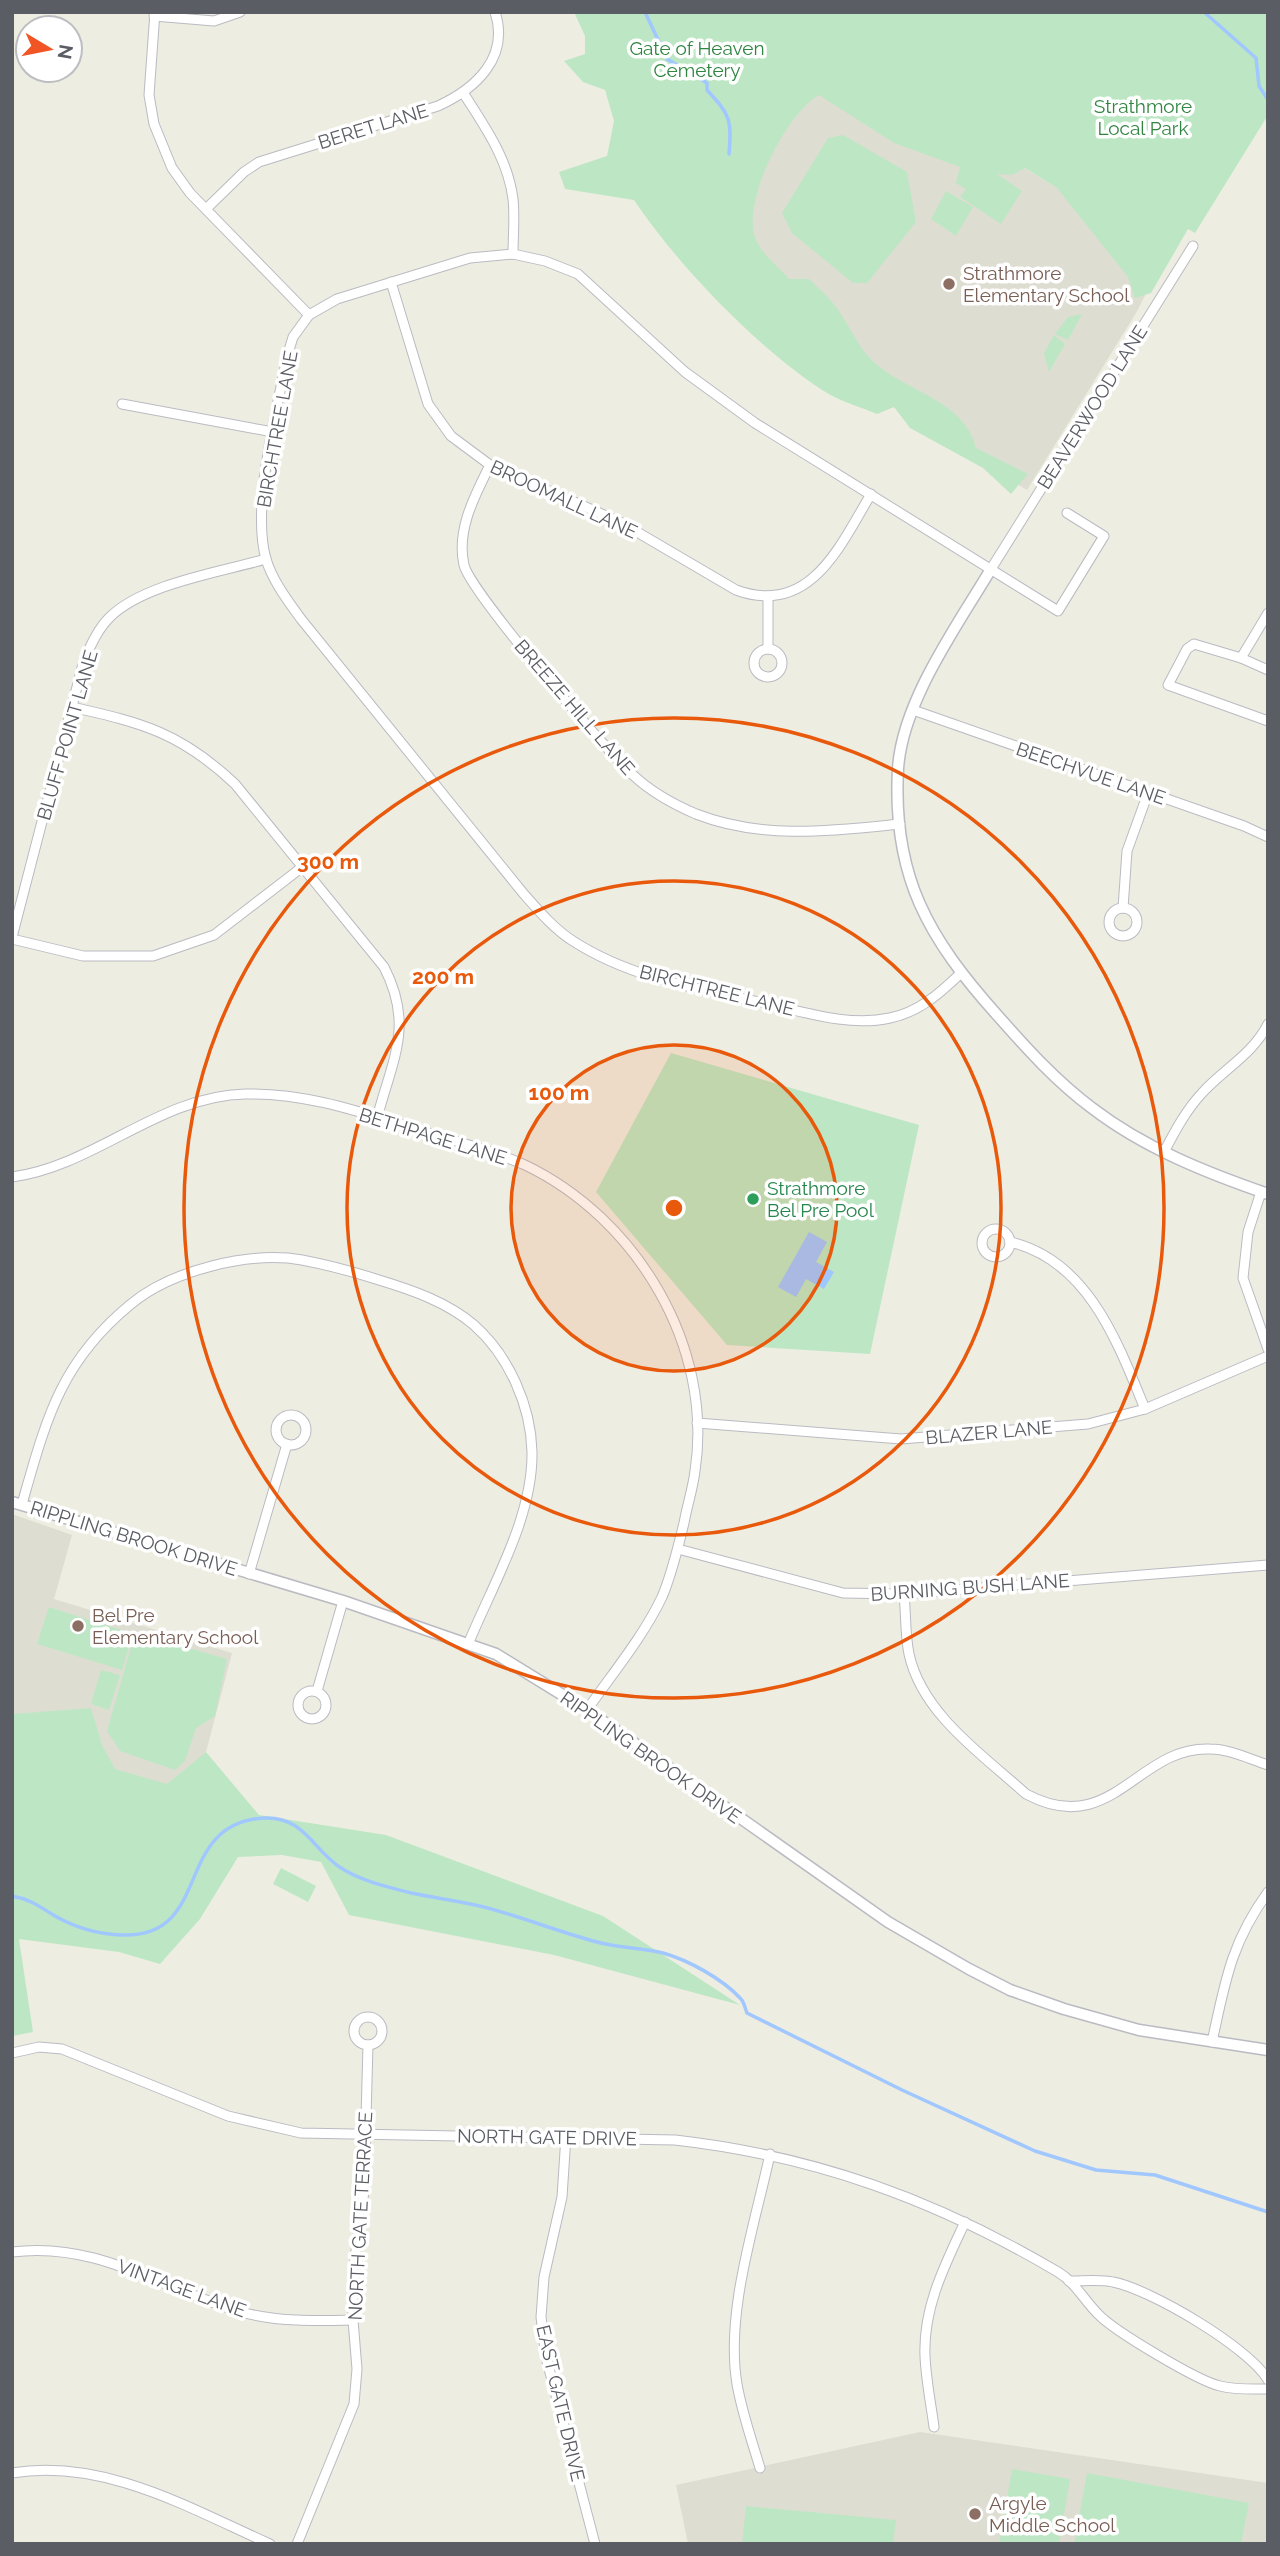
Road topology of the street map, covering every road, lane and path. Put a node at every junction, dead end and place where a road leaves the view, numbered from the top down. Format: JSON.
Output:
{"nodes":[{"id":1,"x":240,"y":12,"type":"edge"},
{"id":2,"x":495,"y":12,"type":"edge"},
{"id":3,"x":154,"y":14,"type":"edge"},
{"id":4,"x":464,"y":94,"type":"junction"},
{"id":5,"x":206,"y":209,"type":"junction"},
{"id":6,"x":1193,"y":246,"type":"dead end"},
{"id":7,"x":513,"y":254,"type":"junction"},
{"id":8,"x":391,"y":282,"type":"junction"},
{"id":9,"x":309,"y":316,"type":"junction"},
{"id":10,"x":122,"y":404,"type":"dead end"},
{"id":11,"x":274,"y":432,"type":"junction"},
{"id":12,"x":490,"y":465,"type":"junction"},
{"id":13,"x":871,"y":494,"type":"junction"},
{"id":14,"x":1067,"y":513,"type":"dead end"},
{"id":15,"x":266,"y":559,"type":"junction"},
{"id":16,"x":990,"y":569,"type":"junction"},
{"id":17,"x":768,"y":597,"type":"junction"},
{"id":18,"x":1268,"y":613,"type":"edge"},
{"id":19,"x":768,"y":649,"type":"dead end"},
{"id":20,"x":1241,"y":659,"type":"junction"},
{"id":21,"x":1268,"y":670,"type":"edge"},
{"id":22,"x":72,"y":707,"type":"junction"},
{"id":23,"x":913,"y":710,"type":"junction"},
{"id":24,"x":1268,"y":720,"type":"edge"},
{"id":25,"x":1148,"y":793,"type":"junction"},
{"id":26,"x":900,"y":824,"type":"junction"},
{"id":27,"x":1268,"y":837,"type":"edge"},
{"id":28,"x":301,"y":867,"type":"junction"},
{"id":29,"x":1123,"y":908,"type":"dead end"},
{"id":30,"x":12,"y":938,"type":"edge"},
{"id":31,"x":960,"y":974,"type":"junction"},
{"id":32,"x":1268,"y":1024,"type":"edge"},
{"id":33,"x":377,"y":1118,"type":"junction"},
{"id":34,"x":1164,"y":1152,"type":"junction"},
{"id":35,"x":12,"y":1177,"type":"edge"},
{"id":36,"x":1264,"y":1193,"type":"edge"},
{"id":37,"x":1010,"y":1242,"type":"dead end"},
{"id":38,"x":1268,"y":1349,"type":"edge"},
{"id":39,"x":1268,"y":1356,"type":"edge"},
{"id":40,"x":1145,"y":1409,"type":"junction"},
{"id":41,"x":697,"y":1423,"type":"junction"},
{"id":42,"x":287,"y":1444,"type":"dead end"},
{"id":43,"x":17,"y":1503,"type":"edge"},
{"id":44,"x":678,"y":1549,"type":"junction"},
{"id":45,"x":1268,"y":1565,"type":"edge"},
{"id":46,"x":249,"y":1574,"type":"junction"},
{"id":47,"x":904,"y":1594,"type":"junction"},
{"id":48,"x":343,"y":1601,"type":"junction"},
{"id":49,"x":468,"y":1642,"type":"junction"},
{"id":50,"x":317,"y":1691,"type":"dead end"},
{"id":51,"x":587,"y":1710,"type":"junction"},
{"id":52,"x":1268,"y":1765,"type":"edge"},
{"id":53,"x":1268,"y":1892,"type":"edge"},
{"id":54,"x":1212,"y":2042,"type":"junction"},
{"id":55,"x":369,"y":2045,"type":"dead end"},
{"id":56,"x":1268,"y":2050,"type":"edge"},
{"id":57,"x":12,"y":2053,"type":"edge"},
{"id":58,"x":367,"y":2136,"type":"junction"},
{"id":59,"x":566,"y":2136,"type":"junction"},
{"id":60,"x":770,"y":2154,"type":"junction"},
{"id":61,"x":965,"y":2222,"type":"junction"},
{"id":62,"x":12,"y":2252,"type":"edge"},
{"id":63,"x":1069,"y":2281,"type":"junction"},
{"id":64,"x":352,"y":2320,"type":"junction"},
{"id":65,"x":1268,"y":2380,"type":"edge"},
{"id":66,"x":1268,"y":2389,"type":"edge"},
{"id":67,"x":934,"y":2427,"type":"dead end"},
{"id":68,"x":760,"y":2468,"type":"dead end"},
{"id":69,"x":12,"y":2473,"type":"edge"},
{"id":70,"x":271,"y":2544,"type":"edge"},
{"id":71,"x":297,"y":2544,"type":"edge"},
{"id":72,"x":595,"y":2544,"type":"edge"}],
"edges":[{"from":1,"to":3,"type":"street"},
{"from":2,"to":4,"type":"street","name":"BERET LANE"},
{"from":3,"to":5,"type":"street"},
{"from":4,"to":5,"type":"street","name":"BERET LANE"},
{"from":4,"to":7,"type":"street"},
{"from":5,"to":9,"type":"street"},
{"from":6,"to":16,"type":"street","name":"BEAVERWOOD LANE"},
{"from":7,"to":8,"type":"street","name":"BIRCHTREE LANE"},
{"from":7,"to":13,"type":"street","name":"BIRCHTREE LANE"},
{"from":8,"to":9,"type":"street","name":"BIRCHTREE LANE"},
{"from":8,"to":12,"type":"street","name":"BROOMALL LANE"},
{"from":9,"to":11,"type":"street","name":"BIRCHTREE LANE"},
{"from":10,"to":11,"type":"street"},
{"from":11,"to":15,"type":"street","name":"BIRCHTREE LANE"},
{"from":12,"to":17,"type":"street","name":"BROOMALL LANE"},
{"from":12,"to":26,"type":"street","name":"BREEZE HILL LANE"},
{"from":13,"to":16,"type":"street","name":"BIRCHTREE LANE"},
{"from":13,"to":17,"type":"street"},
{"from":14,"to":16,"type":"street","name":"BEAVERWOOD LANE"},
{"from":15,"to":22,"type":"street","name":"BLUFF POINT LANE"},
{"from":15,"to":31,"type":"street","name":"BIRCHTREE LANE"},
{"from":16,"to":23,"type":"street","name":"BEAVERWOOD LANE"},
{"from":17,"to":19,"type":"street"},
{"from":18,"to":20,"type":"street"},
{"from":20,"to":21,"type":"street"},
{"from":20,"to":24,"type":"street"},
{"from":22,"to":28,"type":"street"},
{"from":22,"to":30,"type":"street","name":"BLUFF POINT LANE"},
{"from":23,"to":25,"type":"street","name":"BEECHVUE LANE"},
{"from":23,"to":26,"type":"street","name":"BEAVERWOOD LANE"},
{"from":25,"to":27,"type":"street","name":"BEECHVUE LANE"},
{"from":25,"to":29,"type":"street"},
{"from":26,"to":31,"type":"street","name":"BEAVERWOOD LANE"},
{"from":28,"to":30,"type":"street"},
{"from":28,"to":33,"type":"street"},
{"from":31,"to":34,"type":"street","name":"BEAVERWOOD LANE"},
{"from":32,"to":34,"type":"street"},
{"from":33,"to":35,"type":"street","name":"BETHPAGE LANE"},
{"from":33,"to":41,"type":"street","name":"BETHPAGE LANE"},
{"from":34,"to":36,"type":"street","name":"BEAVERWOOD LANE"},
{"from":36,"to":38,"type":"street"},
{"from":37,"to":40,"type":"street"},
{"from":39,"to":40,"type":"street","name":"BLAZER LANE"},
{"from":40,"to":41,"type":"street","name":"BLAZER LANE"},
{"from":41,"to":44,"type":"street","name":"BETHPAGE LANE"},
{"from":42,"to":46,"type":"street"},
{"from":43,"to":46,"type":"street","name":"RIPPLING BROOK DRIVE"},
{"from":43,"to":49,"type":"street"},
{"from":44,"to":47,"type":"street","name":"BURNING BUSH LANE"},
{"from":44,"to":51,"type":"street","name":"BETHPAGE LANE"},
{"from":45,"to":47,"type":"street","name":"BURNING BUSH LANE"},
{"from":46,"to":48,"type":"street","name":"RIPPLING BROOK DRIVE"},
{"from":47,"to":52,"type":"street"},
{"from":48,"to":49,"type":"street","name":"RIPPLING BROOK DRIVE"},
{"from":48,"to":50,"type":"street"},
{"from":49,"to":51,"type":"street","name":"RIPPLING BROOK DRIVE"},
{"from":51,"to":54,"type":"street","name":"RIPPLING BROOK DRIVE"},
{"from":53,"to":54,"type":"street"},
{"from":54,"to":56,"type":"street","name":"RIPPLING BROOK DRIVE"},
{"from":55,"to":58,"type":"street","name":"NORTH GATE TERRACE"},
{"from":57,"to":58,"type":"street","name":"NORTH GATE DRIVE"},
{"from":58,"to":59,"type":"street","name":"NORTH GATE DRIVE"},
{"from":58,"to":64,"type":"street","name":"NORTH GATE TERRACE"},
{"from":59,"to":60,"type":"street","name":"NORTH GATE DRIVE"},
{"from":59,"to":72,"type":"street","name":"EAST GATE DRIVE"},
{"from":60,"to":61,"type":"street","name":"NORTH GATE DRIVE"},
{"from":60,"to":68,"type":"street"},
{"from":61,"to":63,"type":"street","name":"NORTH GATE DRIVE"},
{"from":61,"to":67,"type":"street"},
{"from":62,"to":64,"type":"street","name":"VINTAGE LANE"},
{"from":63,"to":65,"type":"street","name":"NORTH GATE DRIVE"},
{"from":63,"to":66,"type":"street","name":"NORTH GATE DRIVE"},
{"from":64,"to":71,"type":"street","name":"NORTH GATE TERRACE"},
{"from":69,"to":70,"type":"street"}]}
